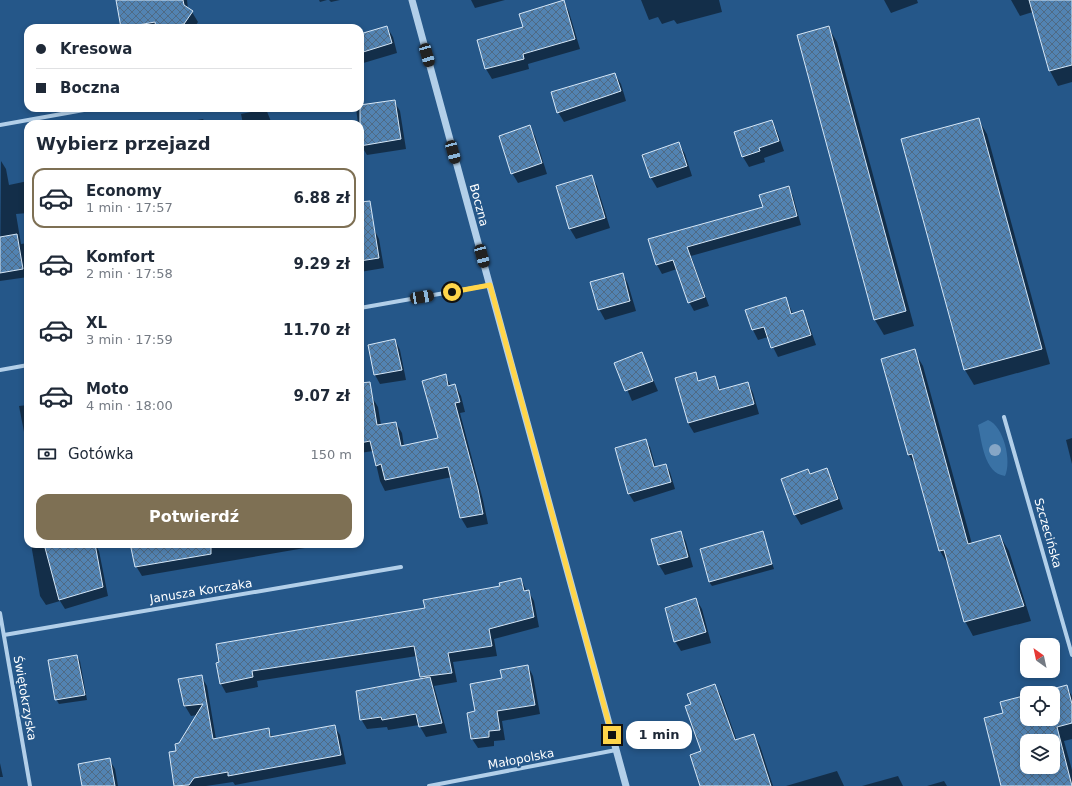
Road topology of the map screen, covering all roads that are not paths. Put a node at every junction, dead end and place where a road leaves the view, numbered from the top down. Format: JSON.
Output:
{"nodes":[{"id":1,"x":412,"y":0,"type":"edge"},
{"id":2,"x":73,"y":112,"type":"edge"},
{"id":3,"x":28,"y":120,"type":"edge"},
{"id":4,"x":24,"y":121,"type":"edge"},
{"id":5,"x":0,"y":125,"type":"edge"},
{"id":6,"x":490,"y":285,"type":"junction"},
{"id":7,"x":364,"y":307,"type":"edge"},
{"id":8,"x":24,"y":366,"type":"edge"},
{"id":9,"x":0,"y":370,"type":"edge"},
{"id":10,"x":1004,"y":417,"type":"dead end"},
{"id":11,"x":401,"y":567,"type":"dead end"},
{"id":12,"x":0,"y":614,"type":"edge"},
{"id":13,"x":4,"y":635,"type":"junction"},
{"id":14,"x":1072,"y":655,"type":"edge"},
{"id":15,"x":616,"y":750,"type":"junction"},
{"id":16,"x":30,"y":786,"type":"edge"},
{"id":17,"x":430,"y":786,"type":"edge"},
{"id":18,"x":626,"y":786,"type":"edge"}],
"edges":[{"from":1,"to":6,"type":"street","name":"Boczna"},
{"from":2,"to":3,"type":"street"},
{"from":4,"to":5,"type":"street"},
{"from":6,"to":7,"type":"street"},
{"from":6,"to":15,"type":"street","name":"Boczna"},
{"from":8,"to":9,"type":"street"},
{"from":10,"to":14,"type":"street","name":"Szczecińska"},
{"from":11,"to":13,"type":"street","name":"Janusza Korczaka"},
{"from":12,"to":13,"type":"street","name":"Świętokrzyska"},
{"from":13,"to":16,"type":"street","name":"Świętokrzyska"},
{"from":15,"to":17,"type":"street","name":"Małopolska"},
{"from":15,"to":18,"type":"street","name":"Boczna"}]}
